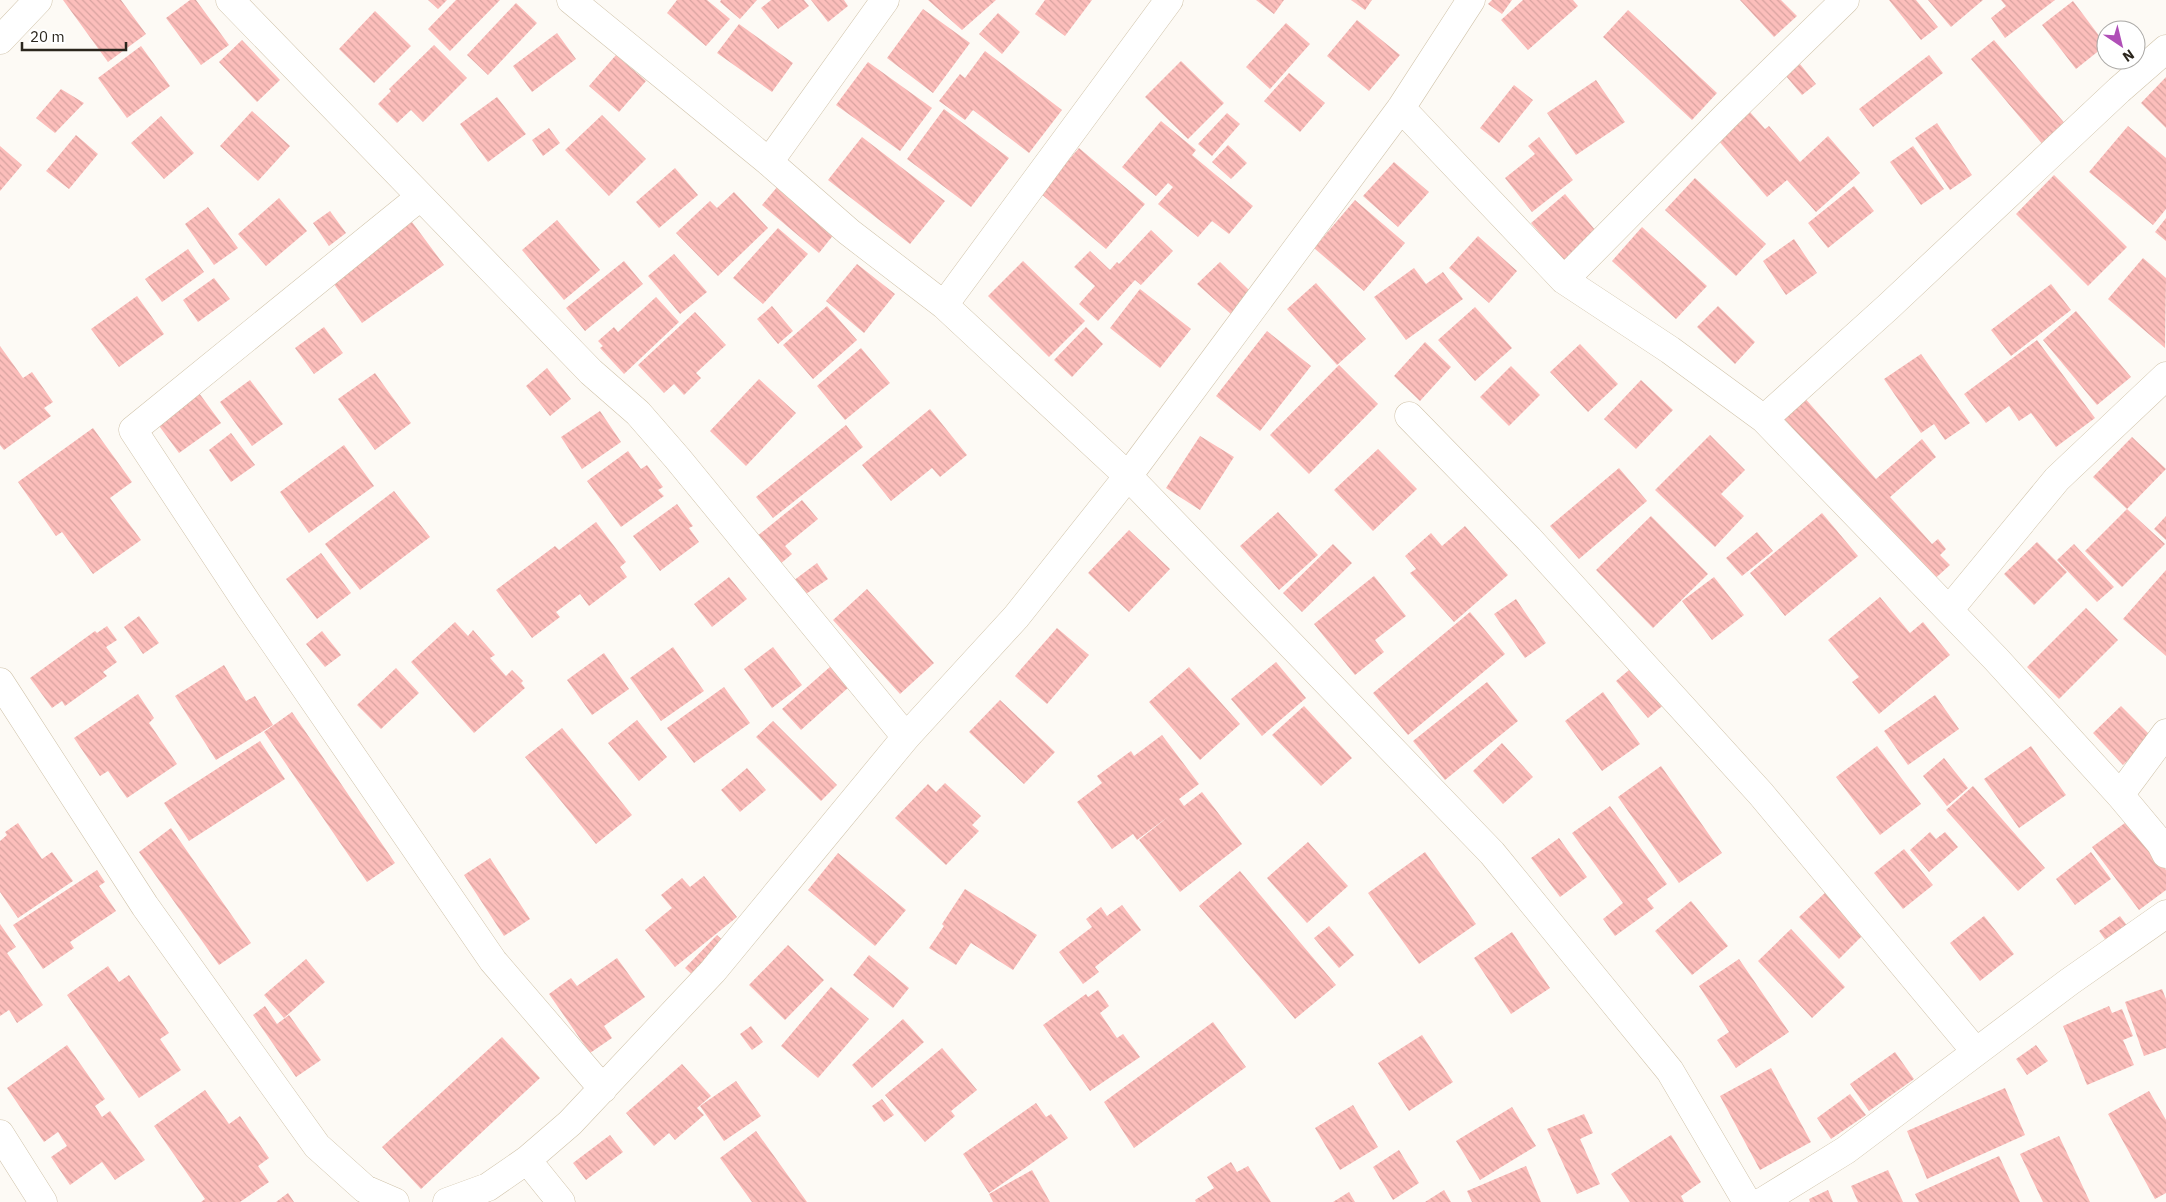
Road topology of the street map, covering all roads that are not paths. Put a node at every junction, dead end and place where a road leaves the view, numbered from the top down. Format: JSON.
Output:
{"nodes":[{"id":1,"x":38,"y":0,"type":"edge"},
{"id":2,"x":230,"y":0,"type":"edge"},
{"id":3,"x":571,"y":0,"type":"edge"},
{"id":4,"x":885,"y":0,"type":"edge"},
{"id":5,"x":1169,"y":0,"type":"edge"},
{"id":6,"x":1471,"y":0,"type":"edge"},
{"id":7,"x":1845,"y":0,"type":"edge"},
{"id":8,"x":0,"y":40,"type":"edge"},
{"id":9,"x":2166,"y":49,"type":"edge"},
{"id":10,"x":1401,"y":108,"type":"junction"},
{"id":11,"x":770,"y":162,"type":"junction"},
{"id":12,"x":420,"y":197,"type":"junction"},
{"id":13,"x":1564,"y":280,"type":"junction"},
{"id":14,"x":944,"y":305,"type":"junction"},
{"id":15,"x":2166,"y":376,"type":"edge"},
{"id":16,"x":1409,"y":416,"type":"dead end"},
{"id":17,"x":1764,"y":419,"type":"junction"},
{"id":18,"x":1128,"y":476,"type":"junction"},
{"id":19,"x":1949,"y":610,"type":"junction"},
{"id":20,"x":0,"y":682,"type":"edge"},
{"id":21,"x":2166,"y":733,"type":"edge"},
{"id":22,"x":906,"y":737,"type":"junction"},
{"id":23,"x":2120,"y":795,"type":"junction"},
{"id":24,"x":2166,"y":854,"type":"edge"},
{"id":25,"x":2166,"y":914,"type":"edge"},
{"id":26,"x":1976,"y":1052,"type":"junction"},
{"id":27,"x":603,"y":1089,"type":"junction"},
{"id":28,"x":0,"y":1134,"type":"edge"},
{"id":29,"x":528,"y":1160,"type":"junction"},
{"id":30,"x":43,"y":1202,"type":"edge"},
{"id":31,"x":395,"y":1202,"type":"edge"},
{"id":32,"x":447,"y":1202,"type":"edge"},
{"id":33,"x":561,"y":1202,"type":"edge"},
{"id":34,"x":1747,"y":1202,"type":"edge"},
{"id":35,"x":1762,"y":1202,"type":"edge"}],
"edges":[{"from":1,"to":8,"type":"street"},
{"from":2,"to":12,"type":"street"},
{"from":3,"to":11,"type":"street"},
{"from":4,"to":11,"type":"street"},
{"from":5,"to":14,"type":"street"},
{"from":6,"to":10,"type":"street"},
{"from":7,"to":13,"type":"street"},
{"from":9,"to":17,"type":"street"},
{"from":10,"to":13,"type":"street"},
{"from":10,"to":18,"type":"street"},
{"from":11,"to":14,"type":"street"},
{"from":12,"to":22,"type":"street"},
{"from":12,"to":27,"type":"street"},
{"from":13,"to":17,"type":"street"},
{"from":14,"to":18,"type":"street"},
{"from":15,"to":19,"type":"street"},
{"from":16,"to":26,"type":"street"},
{"from":17,"to":19,"type":"street"},
{"from":18,"to":22,"type":"street"},
{"from":18,"to":34,"type":"street"},
{"from":19,"to":23,"type":"street"},
{"from":20,"to":31,"type":"street"},
{"from":21,"to":23,"type":"street"},
{"from":22,"to":27,"type":"street"},
{"from":23,"to":24,"type":"street"},
{"from":25,"to":26,"type":"street"},
{"from":26,"to":35,"type":"street"},
{"from":27,"to":29,"type":"street"},
{"from":28,"to":30,"type":"street"},
{"from":29,"to":32,"type":"street"},
{"from":29,"to":33,"type":"street"}]}
